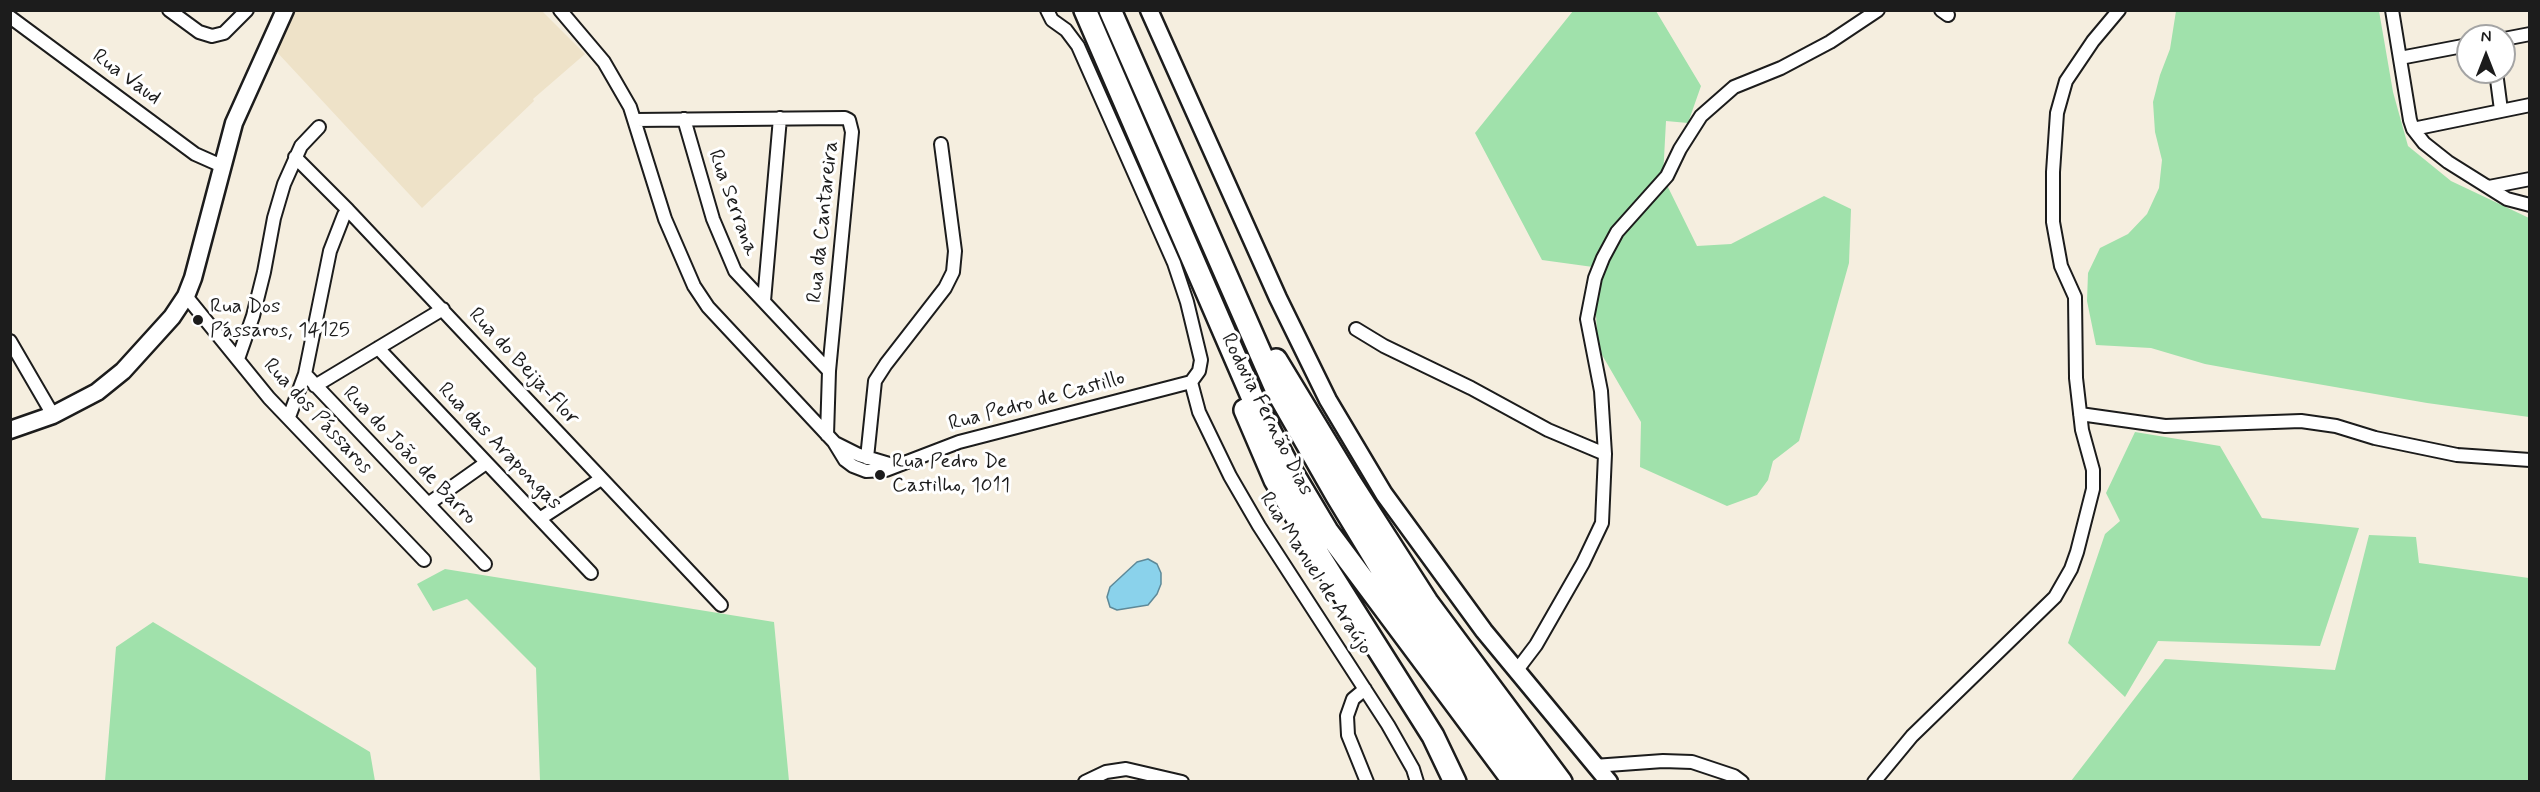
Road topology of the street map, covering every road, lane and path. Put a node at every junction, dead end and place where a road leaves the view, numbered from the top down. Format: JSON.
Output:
{"nodes":[{"id":1,"x":169,"y":10,"type":"edge"},
{"id":2,"x":247,"y":10,"type":"edge"},
{"id":3,"x":285,"y":10,"type":"edge"},
{"id":4,"x":560,"y":10,"type":"edge"},
{"id":5,"x":1047,"y":10,"type":"edge"},
{"id":6,"x":1084,"y":10,"type":"edge"},
{"id":7,"x":1110,"y":10,"type":"edge"},
{"id":8,"x":1149,"y":10,"type":"edge"},
{"id":9,"x":1878,"y":10,"type":"edge"},
{"id":10,"x":2119,"y":10,"type":"edge"},
{"id":11,"x":2392,"y":10,"type":"edge"},
{"id":12,"x":10,"y":17,"type":"edge"},
{"id":13,"x":2456,"y":47,"type":"edge"},
{"id":14,"x":2400,"y":58,"type":"junction"},
{"id":15,"x":2498,"y":84,"type":"edge"},
{"id":16,"x":2529,"y":105,"type":"edge"},
{"id":17,"x":2501,"y":110,"type":"junction"},
{"id":18,"x":780,"y":118,"type":"junction"},
{"id":19,"x":684,"y":119,"type":"junction"},
{"id":20,"x":635,"y":120,"type":"junction"},
{"id":21,"x":319,"y":127,"type":"dead end"},
{"id":22,"x":2413,"y":129,"type":"junction"},
{"id":23,"x":941,"y":144,"type":"dead end"},
{"id":24,"x":295,"y":157,"type":"junction"},
{"id":25,"x":222,"y":166,"type":"junction"},
{"id":26,"x":2529,"y":179,"type":"edge"},
{"id":27,"x":1159,"y":183,"type":"junction"},
{"id":28,"x":2489,"y":187,"type":"junction"},
{"id":29,"x":2529,"y":205,"type":"edge"},
{"id":30,"x":348,"y":210,"type":"junction"},
{"id":31,"x":1226,"y":275,"type":"junction"},
{"id":32,"x":186,"y":296,"type":"junction"},
{"id":33,"x":764,"y":301,"type":"junction"},
{"id":34,"x":442,"y":309,"type":"junction"},
{"id":35,"x":1356,"y":329,"type":"dead end"},
{"id":36,"x":10,"y":341,"type":"edge"},
{"id":37,"x":378,"y":348,"type":"junction"},
{"id":38,"x":238,"y":359,"type":"junction"},
{"id":39,"x":829,"y":371,"type":"junction"},
{"id":40,"x":305,"y":374,"type":"junction"},
{"id":41,"x":1191,"y":382,"type":"junction"},
{"id":42,"x":315,"y":386,"type":"junction"},
{"id":43,"x":1240,"y":400,"type":"junction"},
{"id":44,"x":2080,"y":414,"type":"junction"},
{"id":45,"x":53,"y":415,"type":"junction"},
{"id":46,"x":289,"y":417,"type":"junction"},
{"id":47,"x":10,"y":430,"type":"edge"},
{"id":48,"x":830,"y":438,"type":"junction"},
{"id":49,"x":1605,"y":454,"type":"junction"},
{"id":50,"x":867,"y":458,"type":"junction"},
{"id":51,"x":2529,"y":460,"type":"edge"},
{"id":52,"x":486,"y":463,"type":"junction"},
{"id":53,"x":896,"y":466,"type":"junction"},
{"id":54,"x":601,"y":479,"type":"junction"},
{"id":55,"x":1298,"y":482,"type":"junction"},
{"id":56,"x":428,"y":504,"type":"junction"},
{"id":57,"x":541,"y":518,"type":"junction"},
{"id":58,"x":423,"y":560,"type":"dead end"},
{"id":59,"x":485,"y":564,"type":"dead end"},
{"id":60,"x":591,"y":573,"type":"dead end"},
{"id":61,"x":721,"y":605,"type":"dead end"},
{"id":62,"x":1517,"y":670,"type":"junction"},
{"id":63,"x":1365,"y":689,"type":"junction"},
{"id":64,"x":1594,"y":766,"type":"junction"},
{"id":65,"x":1510,"y":778,"type":"edge"},
{"id":66,"x":1085,"y":782,"type":"edge"},
{"id":67,"x":1182,"y":782,"type":"edge"},
{"id":68,"x":1367,"y":782,"type":"edge"},
{"id":69,"x":1417,"y":782,"type":"edge"},
{"id":70,"x":1455,"y":782,"type":"edge"},
{"id":71,"x":1536,"y":782,"type":"edge"},
{"id":72,"x":1561,"y":782,"type":"edge"},
{"id":73,"x":1609,"y":782,"type":"edge"},
{"id":74,"x":1742,"y":782,"type":"edge"},
{"id":75,"x":1874,"y":782,"type":"edge"}],
"edges":[{"from":1,"to":2,"type":"street"},
{"from":3,"to":25,"type":"street"},
{"from":4,"to":20,"type":"street","name":"Rua Pedro de Castillo"},
{"from":5,"to":41,"type":"street"},
{"from":6,"to":27,"type":"highway","name":"Rodovia Fernão Dias"},
{"from":7,"to":31,"type":"highway","name":"Rodovia Fernão Dias"},
{"from":8,"to":62,"type":"street"},
{"from":9,"to":49,"type":"street"},
{"from":10,"to":44,"type":"street"},
{"from":11,"to":14,"type":"street"},
{"from":12,"to":25,"type":"street","name":"Rua Vaud"},
{"from":13,"to":14,"type":"street"},
{"from":14,"to":22,"type":"street"},
{"from":15,"to":17,"type":"street"},
{"from":16,"to":17,"type":"street"},
{"from":17,"to":22,"type":"street"},
{"from":18,"to":19,"type":"street","name":"Rua da Cantareira"},
{"from":18,"to":33,"type":"street"},
{"from":18,"to":39,"type":"street","name":"Rua da Cantareira"},
{"from":19,"to":20,"type":"street","name":"Rua da Cantareira"},
{"from":19,"to":33,"type":"street","name":"Rua Serrana"},
{"from":20,"to":48,"type":"street","name":"Rua Pedro de Castillo"},
{"from":21,"to":24,"type":"street"},
{"from":22,"to":28,"type":"street"},
{"from":23,"to":50,"type":"street"},
{"from":24,"to":30,"type":"street","name":"Rua do Beija-Flor"},
{"from":24,"to":38,"type":"street"},
{"from":25,"to":32,"type":"street"},
{"from":26,"to":28,"type":"street"},
{"from":27,"to":43,"type":"highway"},
{"from":27,"to":55,"type":"highway","name":"Rodovia Fernão Dias"},
{"from":28,"to":29,"type":"street"},
{"from":30,"to":34,"type":"street","name":"Rua do Beija-Flor"},
{"from":30,"to":40,"type":"street"},
{"from":31,"to":71,"type":"highway","name":"Rodovia Fernão Dias"},
{"from":31,"to":72,"type":"highway"},
{"from":32,"to":38,"type":"street","name":"Rua dos Pássaros"},
{"from":32,"to":45,"type":"street"},
{"from":33,"to":39,"type":"street","name":"Rua Serrana"},
{"from":34,"to":37,"type":"street"},
{"from":34,"to":54,"type":"street","name":"Rua do Beija-Flor"},
{"from":35,"to":49,"type":"street"},
{"from":36,"to":45,"type":"street"},
{"from":37,"to":42,"type":"street"},
{"from":37,"to":52,"type":"street","name":"Rua das Arapongas"},
{"from":38,"to":46,"type":"street","name":"Rua dos Pássaros"},
{"from":39,"to":48,"type":"street","name":"Rua da Cantareira"},
{"from":40,"to":42,"type":"street","name":"Rua do João de Barro"},
{"from":40,"to":46,"type":"street"},
{"from":41,"to":53,"type":"street","name":"Rua Pedro de Castillo"},
{"from":41,"to":63,"type":"street","name":"Rua Manuel de Araújo"},
{"from":42,"to":56,"type":"street","name":"Rua do João de Barro"},
{"from":43,"to":55,"type":"highway"},
{"from":43,"to":70,"type":"highway"},
{"from":44,"to":51,"type":"street"},
{"from":44,"to":75,"type":"street"},
{"from":45,"to":47,"type":"street"},
{"from":46,"to":58,"type":"street","name":"Rua dos Pássaros"},
{"from":48,"to":50,"type":"street"},
{"from":48,"to":53,"type":"street","name":"Rua Pedro de Castillo"},
{"from":49,"to":62,"type":"street"},
{"from":50,"to":53,"type":"street"},
{"from":52,"to":56,"type":"street"},
{"from":52,"to":57,"type":"street","name":"Rua das Arapongas"},
{"from":54,"to":57,"type":"street"},
{"from":54,"to":61,"type":"street","name":"Rua do Beija-Flor"},
{"from":55,"to":65,"type":"highway","name":"Rodovia Fernão Dias"},
{"from":56,"to":59,"type":"street","name":"Rua do João de Barro"},
{"from":57,"to":60,"type":"street","name":"Rua das Arapongas"},
{"from":62,"to":64,"type":"street"},
{"from":63,"to":68,"type":"street"},
{"from":63,"to":69,"type":"street","name":"Rua Manuel de Araújo"},
{"from":64,"to":73,"type":"street"},
{"from":64,"to":74,"type":"street"},
{"from":66,"to":67,"type":"street"}]}
